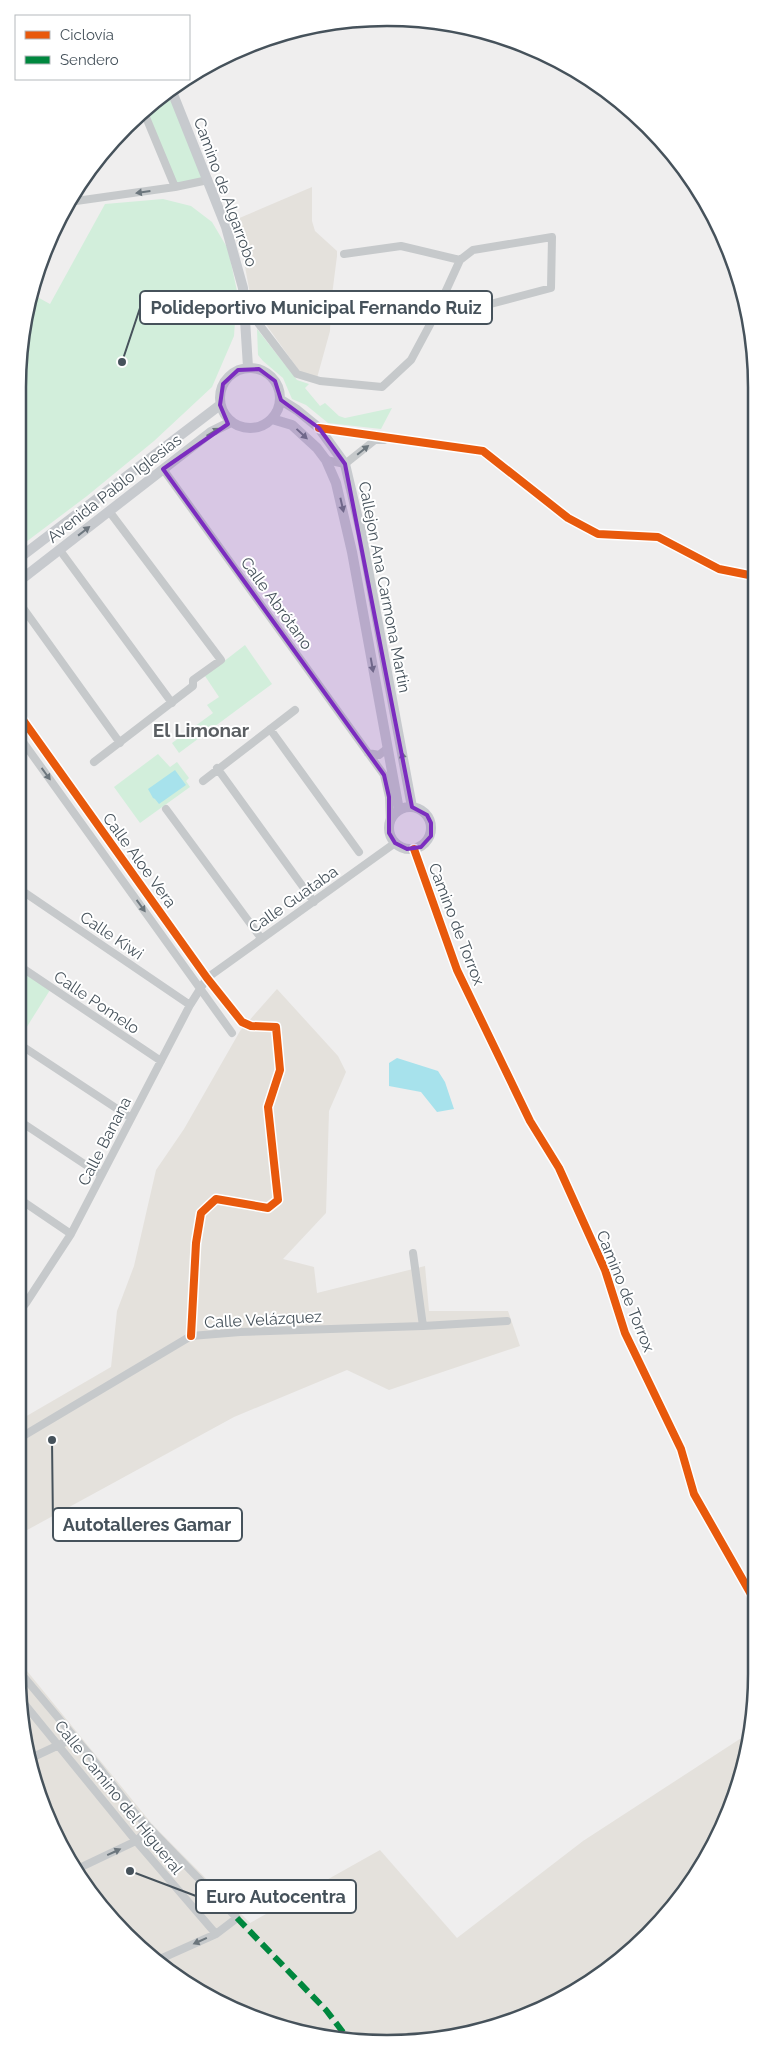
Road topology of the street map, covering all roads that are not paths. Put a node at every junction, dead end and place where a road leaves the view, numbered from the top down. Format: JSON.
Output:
{"nodes":[{"id":1,"x":175,"y":96,"type":"edge"},
{"id":2,"x":146,"y":118,"type":"edge"},
{"id":3,"x":208,"y":180,"type":"junction"},
{"id":4,"x":175,"y":187,"type":"junction"},
{"id":5,"x":79,"y":201,"type":"edge"},
{"id":6,"x":344,"y":254,"type":"dead end"},
{"id":7,"x":460,"y":260,"type":"junction"},
{"id":8,"x":245,"y":315,"type":"junction"},
{"id":9,"x":433,"y":320,"type":"junction"},
{"id":10,"x":248,"y":367,"type":"junction"},
{"id":11,"x":281,"y":400,"type":"junction"},
{"id":12,"x":220,"y":405,"type":"junction"},
{"id":13,"x":272,"y":419,"type":"junction"},
{"id":14,"x":232,"y":422,"type":"junction"},
{"id":15,"x":319,"y":428,"type":"junction"},
{"id":16,"x":404,"y":439,"type":"junction"},
{"id":17,"x":326,"y":460,"type":"junction"},
{"id":18,"x":345,"y":464,"type":"junction"},
{"id":19,"x":163,"y":469,"type":"junction"},
{"id":20,"x":109,"y":511,"type":"junction"},
{"id":21,"x":59,"y":550,"type":"junction"},
{"id":22,"x":26,"y":553,"type":"edge"},
{"id":23,"x":748,"y":575,"type":"edge"},
{"id":24,"x":26,"y":576,"type":"edge"},
{"id":25,"x":26,"y":611,"type":"edge"},
{"id":26,"x":172,"y":703,"type":"junction"},
{"id":27,"x":295,"y":710,"type":"dead end"},
{"id":28,"x":26,"y":725,"type":"edge"},
{"id":29,"x":270,"y":729,"type":"junction"},
{"id":30,"x":120,"y":743,"type":"junction"},
{"id":31,"x":26,"y":746,"type":"edge"},
{"id":32,"x":388,"y":748,"type":"junction"},
{"id":33,"x":368,"y":753,"type":"junction"},
{"id":34,"x":94,"y":762,"type":"dead end"},
{"id":35,"x":217,"y":768,"type":"junction"},
{"id":36,"x":202,"y":781,"type":"dead end"},
{"id":37,"x":412,"y":807,"type":"junction"},
{"id":38,"x":166,"y":809,"type":"dead end"},
{"id":39,"x":400,"y":810,"type":"junction"},
{"id":40,"x":390,"y":823,"type":"junction"},
{"id":41,"x":395,"y":843,"type":"junction"},
{"id":42,"x":414,"y":849,"type":"junction"},
{"id":43,"x":359,"y":852,"type":"dead end"},
{"id":44,"x":26,"y":893,"type":"edge"},
{"id":45,"x":314,"y":902,"type":"junction"},
{"id":46,"x":261,"y":938,"type":"junction"},
{"id":47,"x":26,"y":970,"type":"edge"},
{"id":48,"x":207,"y":978,"type":"junction"},
{"id":49,"x":201,"y":988,"type":"junction"},
{"id":50,"x":190,"y":1004,"type":"junction"},
{"id":51,"x":232,"y":1034,"type":"dead end"},
{"id":52,"x":26,"y":1049,"type":"edge"},
{"id":53,"x":161,"y":1061,"type":"junction"},
{"id":54,"x":131,"y":1118,"type":"junction"},
{"id":55,"x":26,"y":1125,"type":"edge"},
{"id":56,"x":101,"y":1175,"type":"junction"},
{"id":57,"x":26,"y":1203,"type":"edge"},
{"id":58,"x":71,"y":1234,"type":"junction"},
{"id":59,"x":413,"y":1253,"type":"dead end"},
{"id":60,"x":26,"y":1303,"type":"edge"},
{"id":61,"x":507,"y":1321,"type":"dead end"},
{"id":62,"x":423,"y":1326,"type":"junction"},
{"id":63,"x":191,"y":1336,"type":"junction"},
{"id":64,"x":26,"y":1434,"type":"edge"},
{"id":65,"x":748,"y":1590,"type":"edge"},
{"id":66,"x":26,"y":1680,"type":"edge"},
{"id":67,"x":28,"y":1708,"type":"edge"},
{"id":68,"x":74,"y":1738,"type":"junction"},
{"id":69,"x":59,"y":1745,"type":"junction"},
{"id":70,"x":36,"y":1756,"type":"edge"},
{"id":71,"x":150,"y":1828,"type":"junction"},
{"id":72,"x":136,"y":1842,"type":"junction"},
{"id":73,"x":83,"y":1867,"type":"edge"},
{"id":74,"x":216,"y":1934,"type":"junction"},
{"id":75,"x":164,"y":1957,"type":"edge"}],
"edges":[{"from":1,"to":3,"type":"street","name":"Camino de Algarrobo"},
{"from":2,"to":4,"type":"street"},
{"from":3,"to":4,"type":"street"},
{"from":3,"to":8,"type":"street","name":"Camino de Algarrobo"},
{"from":4,"to":5,"type":"street","one_way":true},
{"from":6,"to":7,"type":"street"},
{"from":7,"to":9,"type":"street"},
{"from":7,"to":9,"type":"street"},
{"from":8,"to":9,"type":"street"},
{"from":8,"to":10,"type":"street","name":"Camino de Algarrobo"},
{"from":10,"to":11,"type":"street"},
{"from":10,"to":12,"type":"street"},
{"from":11,"to":13,"type":"street"},
{"from":11,"to":15,"type":"street","name":"Callejon Ana Carmona Martin"},
{"from":12,"to":14,"type":"street"},
{"from":12,"to":22,"type":"street","name":"Avenida Pablo Iglesias"},
{"from":13,"to":14,"type":"street"},
{"from":13,"to":17,"type":"street","name":"Callejon Ana Carmona Martin","one_way":true},
{"from":19,"to":14,"type":"street","name":"Avenida Pablo Iglesias","one_way":true},
{"from":15,"to":16,"type":"street"},
{"from":15,"to":18,"type":"street","name":"Callejon Ana Carmona Martin"},
{"from":18,"to":16,"type":"street","one_way":true},
{"from":16,"to":23,"type":"street"},
{"from":17,"to":18,"type":"street"},
{"from":17,"to":32,"type":"street","name":"Callejon Ana Carmona Martin","one_way":true},
{"from":37,"to":18,"type":"street","name":"Callejon Ana Carmona Martin","one_way":true},
{"from":19,"to":20,"type":"street","name":"Avenida Pablo Iglesias"},
{"from":19,"to":33,"type":"street","name":"Calle Abrótano"},
{"from":21,"to":20,"type":"street","name":"Avenida Pablo Iglesias","one_way":true},
{"from":20,"to":26,"type":"street"},
{"from":21,"to":24,"type":"street","name":"Avenida Pablo Iglesias"},
{"from":21,"to":26,"type":"street"},
{"from":25,"to":30,"type":"street"},
{"from":26,"to":30,"type":"street"},
{"from":27,"to":29,"type":"street"},
{"from":28,"to":48,"type":"street","name":"Calle Aloe Vera"},
{"from":29,"to":35,"type":"street"},
{"from":29,"to":43,"type":"street"},
{"from":30,"to":34,"type":"street"},
{"from":31,"to":49,"type":"street","name":"Calle Aloe Vera","one_way":true},
{"from":32,"to":33,"type":"street"},
{"from":32,"to":39,"type":"street","name":"Callejon Ana Carmona Martin"},
{"from":33,"to":40,"type":"street","name":"Calle Abrótano"},
{"from":35,"to":36,"type":"street"},
{"from":35,"to":45,"type":"street"},
{"from":37,"to":39,"type":"street"},
{"from":37,"to":42,"type":"street"},
{"from":38,"to":46,"type":"street"},
{"from":39,"to":40,"type":"street"},
{"from":40,"to":41,"type":"street"},
{"from":41,"to":42,"type":"street"},
{"from":41,"to":45,"type":"street","name":"Calle Guataba"},
{"from":42,"to":65,"type":"street","name":"Camino de Torrox"},
{"from":44,"to":50,"type":"street","name":"Calle Kiwi"},
{"from":45,"to":46,"type":"street","name":"Calle Guataba"},
{"from":46,"to":48,"type":"street","name":"Calle Guataba"},
{"from":47,"to":53,"type":"street","name":"Calle Pomelo"},
{"from":48,"to":49,"type":"street","name":"Calle Banana"},
{"from":48,"to":63,"type":"street","name":"Calle Aloe Vera"},
{"from":49,"to":50,"type":"street","name":"Calle Banana"},
{"from":49,"to":51,"type":"street","name":"Calle Aloe Vera"},
{"from":50,"to":53,"type":"street","name":"Calle Banana"},
{"from":52,"to":54,"type":"street"},
{"from":53,"to":54,"type":"street","name":"Calle Banana"},
{"from":54,"to":56,"type":"street","name":"Calle Banana"},
{"from":55,"to":56,"type":"street"},
{"from":56,"to":58,"type":"street","name":"Calle Banana"},
{"from":57,"to":58,"type":"street"},
{"from":58,"to":60,"type":"street","name":"Calle Banana"},
{"from":59,"to":62,"type":"street"},
{"from":61,"to":62,"type":"street","name":"Calle Velázquez"},
{"from":62,"to":63,"type":"street","name":"Calle Velázquez"},
{"from":63,"to":64,"type":"street","name":"Calle Velázquez"},
{"from":66,"to":68,"type":"street","name":"Calle Camino del Higueral"},
{"from":67,"to":69,"type":"street","name":"Calle Camino del Higueral"},
{"from":68,"to":69,"type":"street"},
{"from":68,"to":71,"type":"street","name":"Calle Camino del Higueral"},
{"from":69,"to":70,"type":"street"},
{"from":69,"to":72,"type":"street","name":"Calle Camino del Higueral"},
{"from":71,"to":72,"type":"street"},
{"from":71,"to":74,"type":"street","name":"Calle Camino del Higueral"},
{"from":73,"to":72,"type":"street","one_way":true},
{"from":72,"to":74,"type":"street","name":"Calle Camino del Higueral"},
{"from":74,"to":75,"type":"street","one_way":true}]}
